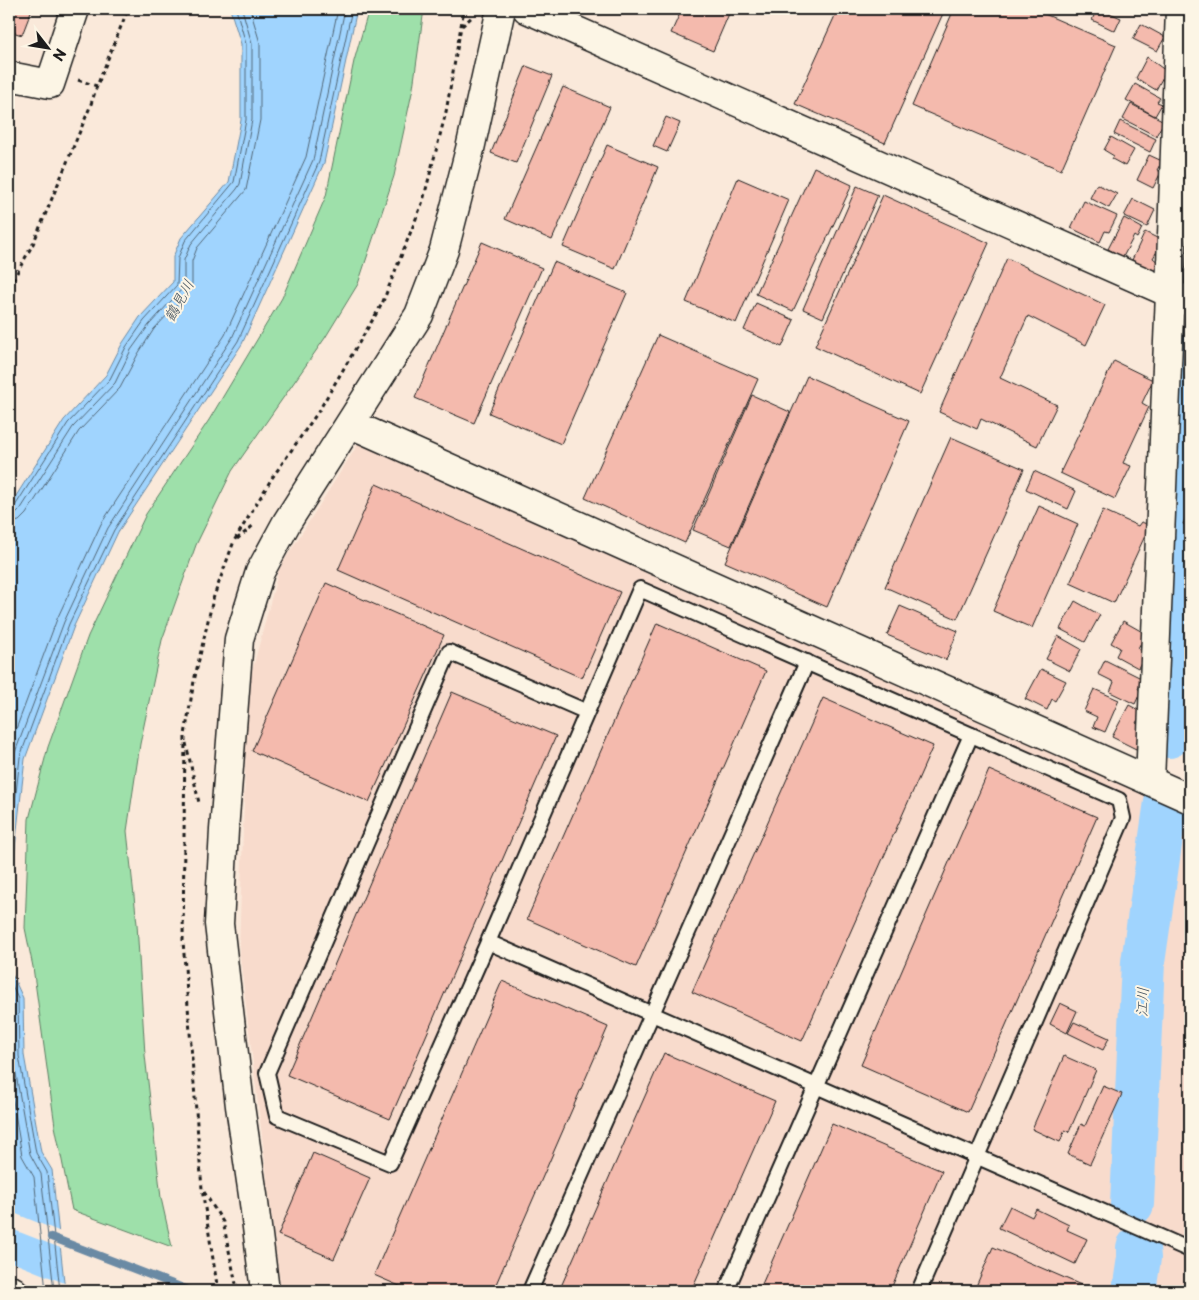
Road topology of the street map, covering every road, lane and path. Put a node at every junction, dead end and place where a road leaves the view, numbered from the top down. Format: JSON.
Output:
{"nodes":[{"id":1,"x":75,"y":9,"type":"edge"},
{"id":2,"x":128,"y":9,"type":"edge"},
{"id":3,"x":501,"y":9,"type":"edge"},
{"id":4,"x":527,"y":9,"type":"edge"},
{"id":5,"x":1180,"y":9,"type":"edge"},
{"id":6,"x":9,"y":76,"type":"edge"},
{"id":7,"x":89,"y":84,"type":"dead end"},
{"id":8,"x":97,"y":86,"type":"junction"},
{"id":9,"x":9,"y":287,"type":"edge"},
{"id":10,"x":1180,"y":298,"type":"edge"},
{"id":11,"x":351,"y":424,"type":"junction"},
{"id":12,"x":807,"y":662,"type":"junction"},
{"id":13,"x":587,"y":712,"type":"junction"},
{"id":14,"x":185,"y":735,"type":"dead end"},
{"id":15,"x":972,"y":735,"type":"junction"},
{"id":16,"x":1150,"y":781,"type":"junction"},
{"id":17,"x":1190,"y":799,"type":"edge"},
{"id":18,"x":201,"y":812,"type":"dead end"},
{"id":19,"x":488,"y":942,"type":"junction"},
{"id":20,"x":652,"y":1014,"type":"junction"},
{"id":21,"x":816,"y":1086,"type":"junction"},
{"id":22,"x":977,"y":1156,"type":"junction"},
{"id":23,"x":1190,"y":1250,"type":"edge"},
{"id":24,"x":9,"y":1290,"type":"edge"},
{"id":25,"x":13,"y":1291,"type":"edge"},
{"id":26,"x":218,"y":1291,"type":"edge"},
{"id":27,"x":238,"y":1291,"type":"edge"},
{"id":28,"x":265,"y":1291,"type":"edge"},
{"id":29,"x":530,"y":1291,"type":"edge"},
{"id":30,"x":726,"y":1291,"type":"edge"},
{"id":31,"x":919,"y":1291,"type":"edge"}],
"edges":[{"from":1,"to":6,"type":"street"},
{"from":2,"to":8,"type":"path"},
{"from":3,"to":11,"type":"street"},
{"from":4,"to":10,"type":"street"},
{"from":5,"to":10,"type":"street"},
{"from":7,"to":8,"type":"path"},
{"from":8,"to":9,"type":"path"},
{"from":10,"to":16,"type":"street"},
{"from":11,"to":16,"type":"street"},
{"from":11,"to":28,"type":"street"},
{"from":12,"to":13,"type":"lane"},
{"from":12,"to":15,"type":"lane"},
{"from":12,"to":20,"type":"lane"},
{"from":13,"to":19,"type":"lane"},
{"from":13,"to":19,"type":"lane"},
{"from":14,"to":18,"type":"path"},
{"from":15,"to":21,"type":"lane"},
{"from":15,"to":22,"type":"lane"},
{"from":16,"to":17,"type":"street"},
{"from":19,"to":20,"type":"lane"},
{"from":20,"to":21,"type":"lane"},
{"from":20,"to":29,"type":"lane"},
{"from":21,"to":22,"type":"lane"},
{"from":21,"to":30,"type":"lane"},
{"from":22,"to":23,"type":"lane"},
{"from":22,"to":31,"type":"lane"},
{"from":24,"to":25,"type":"street"},
{"from":26,"to":27,"type":"path"}]}
